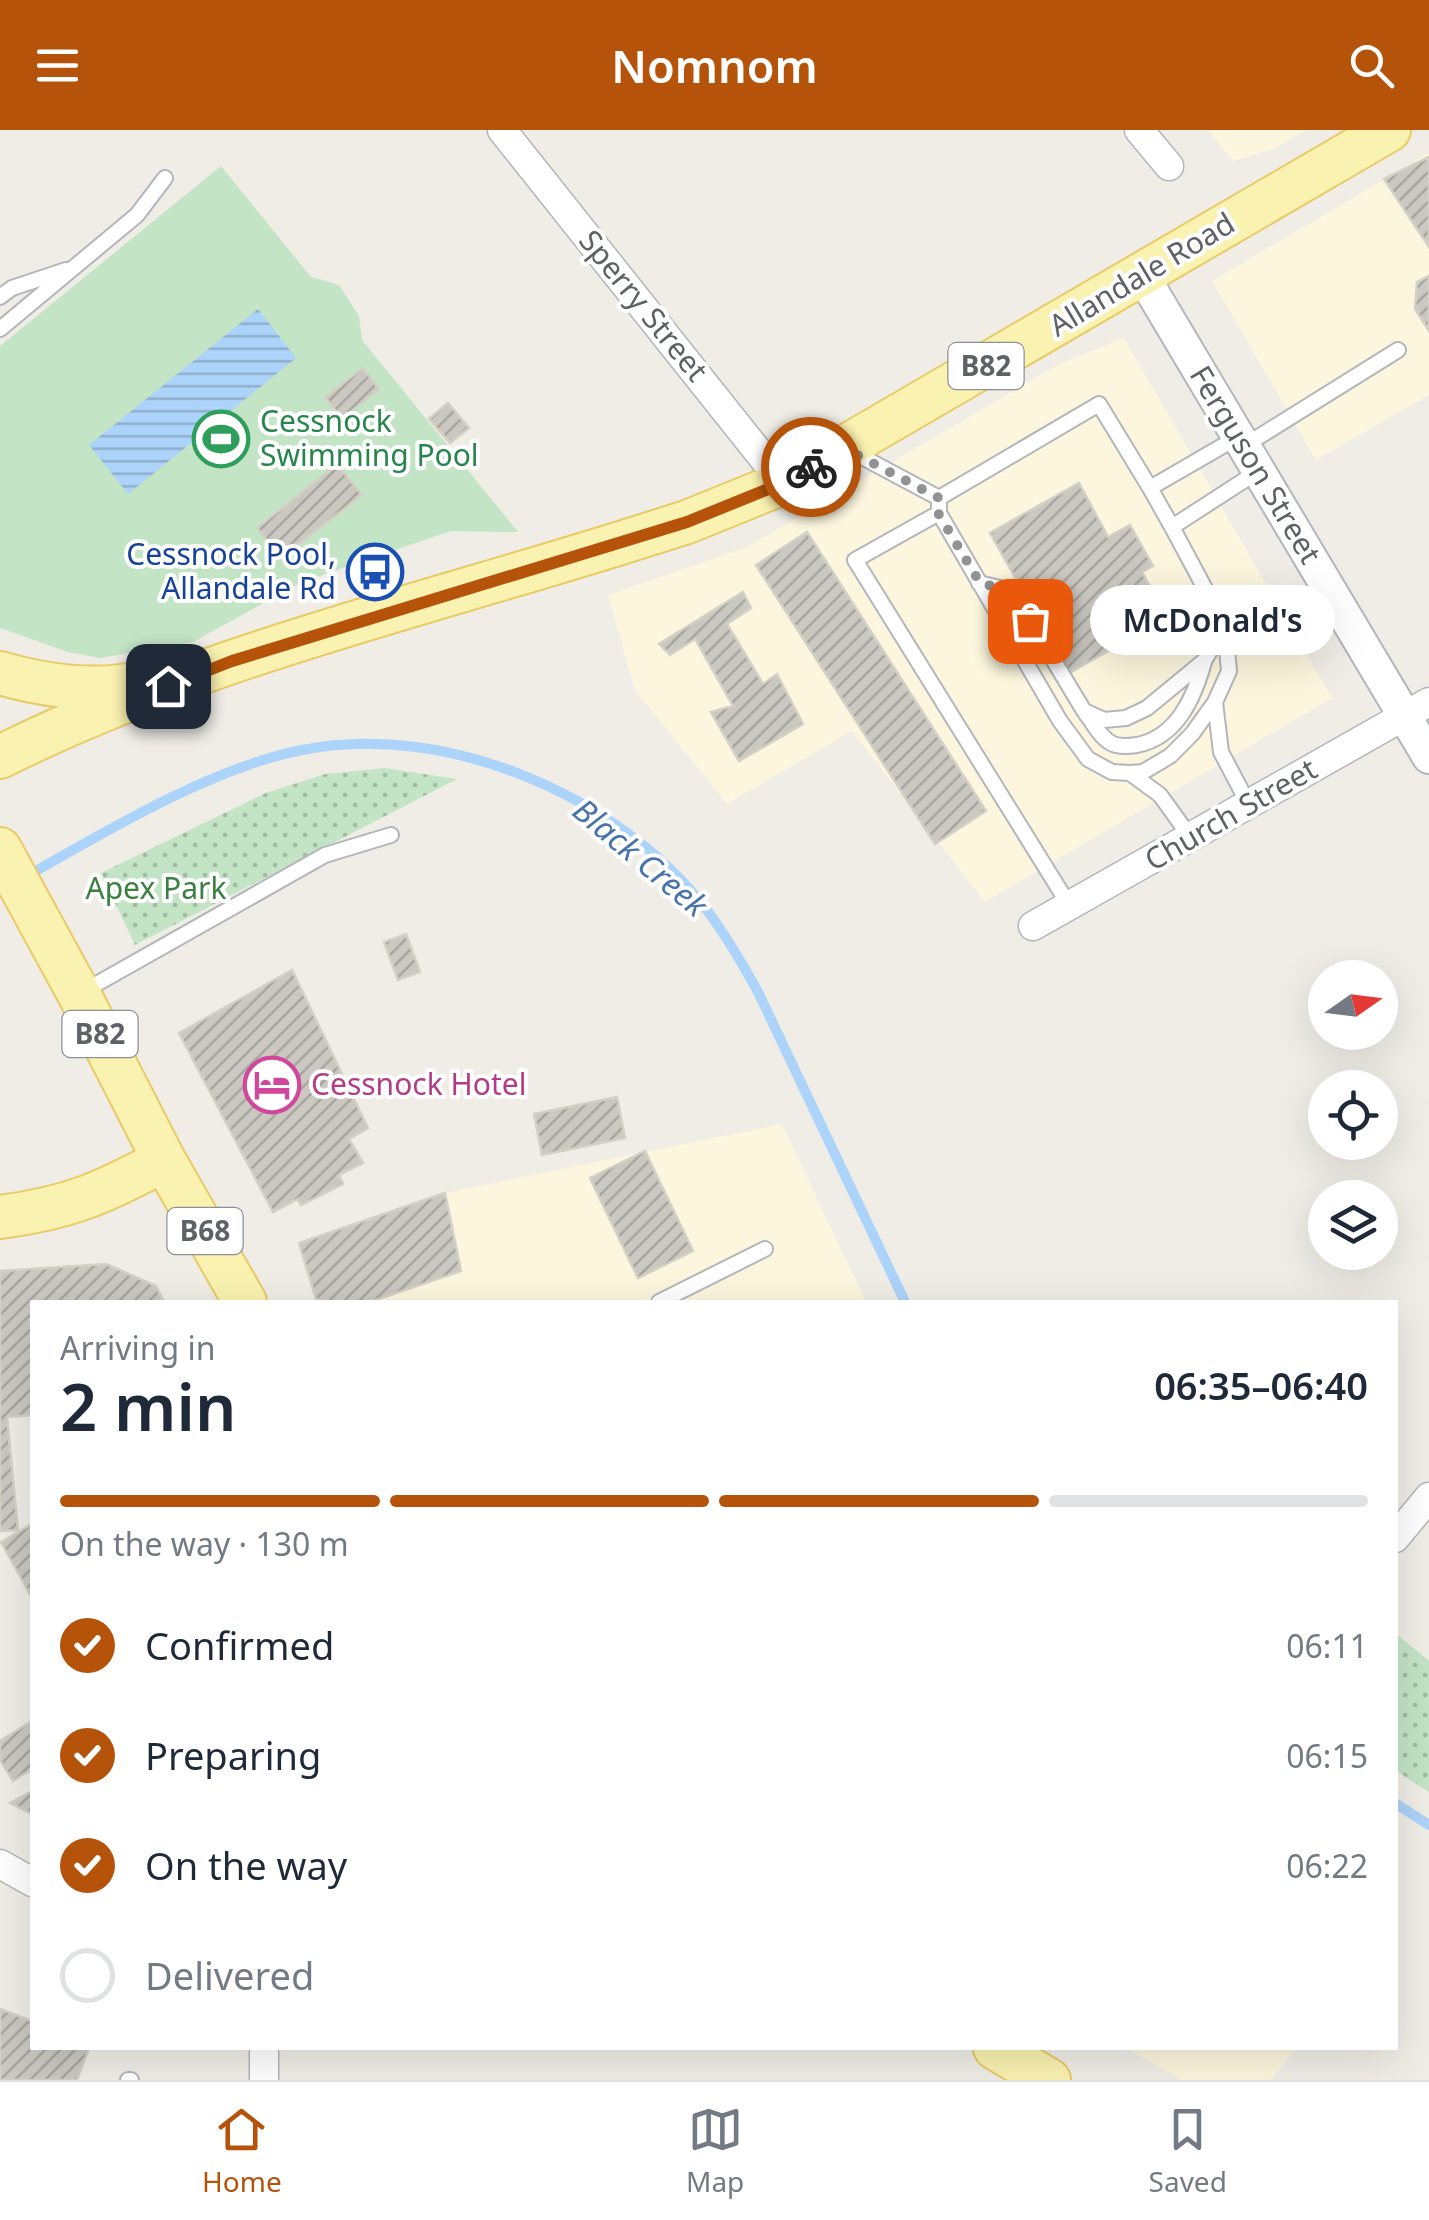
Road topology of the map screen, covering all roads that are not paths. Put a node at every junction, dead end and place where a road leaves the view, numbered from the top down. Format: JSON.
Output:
{"nodes":[{"id":1,"x":502,"y":130,"type":"edge"},
{"id":2,"x":1140,"y":130,"type":"edge"},
{"id":3,"x":1389,"y":130,"type":"edge"},
{"id":4,"x":1168,"y":166,"type":"dead end"},
{"id":5,"x":165,"y":178,"type":"dead end"},
{"id":6,"x":77,"y":266,"type":"junction"},
{"id":7,"x":1142,"y":275,"type":"junction"},
{"id":8,"x":0,"y":297,"type":"edge"},
{"id":9,"x":0,"y":329,"type":"edge"},
{"id":10,"x":1398,"y":350,"type":"dead end"},
{"id":11,"x":844,"y":448,"type":"junction"},
{"id":12,"x":1246,"y":452,"type":"junction"},
{"id":13,"x":783,"y":483,"type":"junction"},
{"id":14,"x":1150,"y":488,"type":"junction"},
{"id":15,"x":939,"y":506,"type":"junction"},
{"id":16,"x":1172,"y":527,"type":"junction"},
{"id":17,"x":980,"y":583,"type":"junction"},
{"id":18,"x":1225,"y":626,"type":"junction"},
{"id":19,"x":232,"y":661,"type":"junction"},
{"id":20,"x":1204,"y":661,"type":"junction"},
{"id":21,"x":0,"y":673,"type":"edge"},
{"id":22,"x":1216,"y":702,"type":"junction"},
{"id":23,"x":1417,"y":709,"type":"edge"},
{"id":24,"x":1084,"y":710,"type":"junction"},
{"id":25,"x":0,"y":757,"type":"edge"},
{"id":26,"x":1429,"y":757,"type":"edge"},
{"id":27,"x":1130,"y":773,"type":"junction"},
{"id":28,"x":1249,"y":805,"type":"junction"},
{"id":29,"x":390,"y":835,"type":"dead end"},
{"id":30,"x":1191,"y":839,"type":"junction"},
{"id":31,"x":1,"y":850,"type":"edge"},
{"id":32,"x":1069,"y":905,"type":"junction"},
{"id":33,"x":1033,"y":926,"type":"dead end"},
{"id":34,"x":79,"y":994,"type":"junction"},
{"id":35,"x":164,"y":1160,"type":"junction"},
{"id":36,"x":0,"y":1217,"type":"edge"},
{"id":37,"x":765,"y":1250,"type":"dead end"},
{"id":38,"x":244,"y":1300,"type":"edge"},
{"id":39,"x":663,"y":1300,"type":"edge"},
{"id":40,"x":1429,"y":1497,"type":"edge"},
{"id":41,"x":1398,"y":1534,"type":"edge"},
{"id":42,"x":0,"y":1864,"type":"edge"},
{"id":43,"x":30,"y":1881,"type":"edge"},
{"id":44,"x":264,"y":2050,"type":"edge"},
{"id":45,"x":998,"y":2050,"type":"edge"},
{"id":46,"x":264,"y":2080,"type":"edge"},
{"id":47,"x":1049,"y":2080,"type":"edge"}],
"edges":[{"from":1,"to":13,"type":"street","name":"Sperry Street"},
{"from":2,"to":4,"type":"street"},
{"from":3,"to":7,"type":"main road","name":"Allandale Road","number":"B82"},
{"from":5,"to":6,"type":"lane"},
{"from":6,"to":8,"type":"lane"},
{"from":6,"to":9,"type":"lane"},
{"from":7,"to":11,"type":"main road","name":"Allandale Road","number":"B82"},
{"from":7,"to":12,"type":"street","name":"Ferguson Street"},
{"from":10,"to":12,"type":"lane"},
{"from":11,"to":13,"type":"main road","name":"Allandale Road","number":"B82"},
{"from":11,"to":15,"type":"lane"},
{"from":12,"to":14,"type":"lane"},
{"from":12,"to":16,"type":"lane"},
{"from":12,"to":23,"type":"street","name":"Ferguson Street"},
{"from":13,"to":19,"type":"main road","name":"Allandale Road","number":"B82"},
{"from":14,"to":15,"type":"lane"},
{"from":14,"to":16,"type":"lane"},
{"from":15,"to":17,"type":"lane"},
{"from":15,"to":32,"type":"lane"},
{"from":16,"to":18,"type":"lane"},
{"from":17,"to":24,"type":"lane"},
{"from":17,"to":27,"type":"lane"},
{"from":18,"to":20,"type":"lane"},
{"from":18,"to":22,"type":"lane"},
{"from":19,"to":21,"type":"main road"},
{"from":19,"to":25,"type":"main road","name":"Allandale Road","number":"B82"},
{"from":20,"to":24,"type":"lane"},
{"from":20,"to":24,"type":"lane"},
{"from":22,"to":27,"type":"lane"},
{"from":22,"to":28,"type":"lane"},
{"from":23,"to":26,"type":"street","name":"Ferguson Street"},
{"from":23,"to":28,"type":"street","name":"Church Street"},
{"from":27,"to":30,"type":"lane"},
{"from":28,"to":30,"type":"street","name":"Church Street"},
{"from":29,"to":34,"type":"lane"},
{"from":30,"to":32,"type":"street","name":"Church Street"},
{"from":31,"to":34,"type":"main road","number":"B82"},
{"from":32,"to":33,"type":"street","name":"Church Street"},
{"from":34,"to":35,"type":"main road","number":"B82"},
{"from":35,"to":36,"type":"main road"},
{"from":35,"to":38,"type":"main road","number":"B68"},
{"from":37,"to":39,"type":"lane"},
{"from":40,"to":41,"type":"street"},
{"from":42,"to":43,"type":"street"},
{"from":44,"to":46,"type":"street"},
{"from":45,"to":47,"type":"main road"}]}
